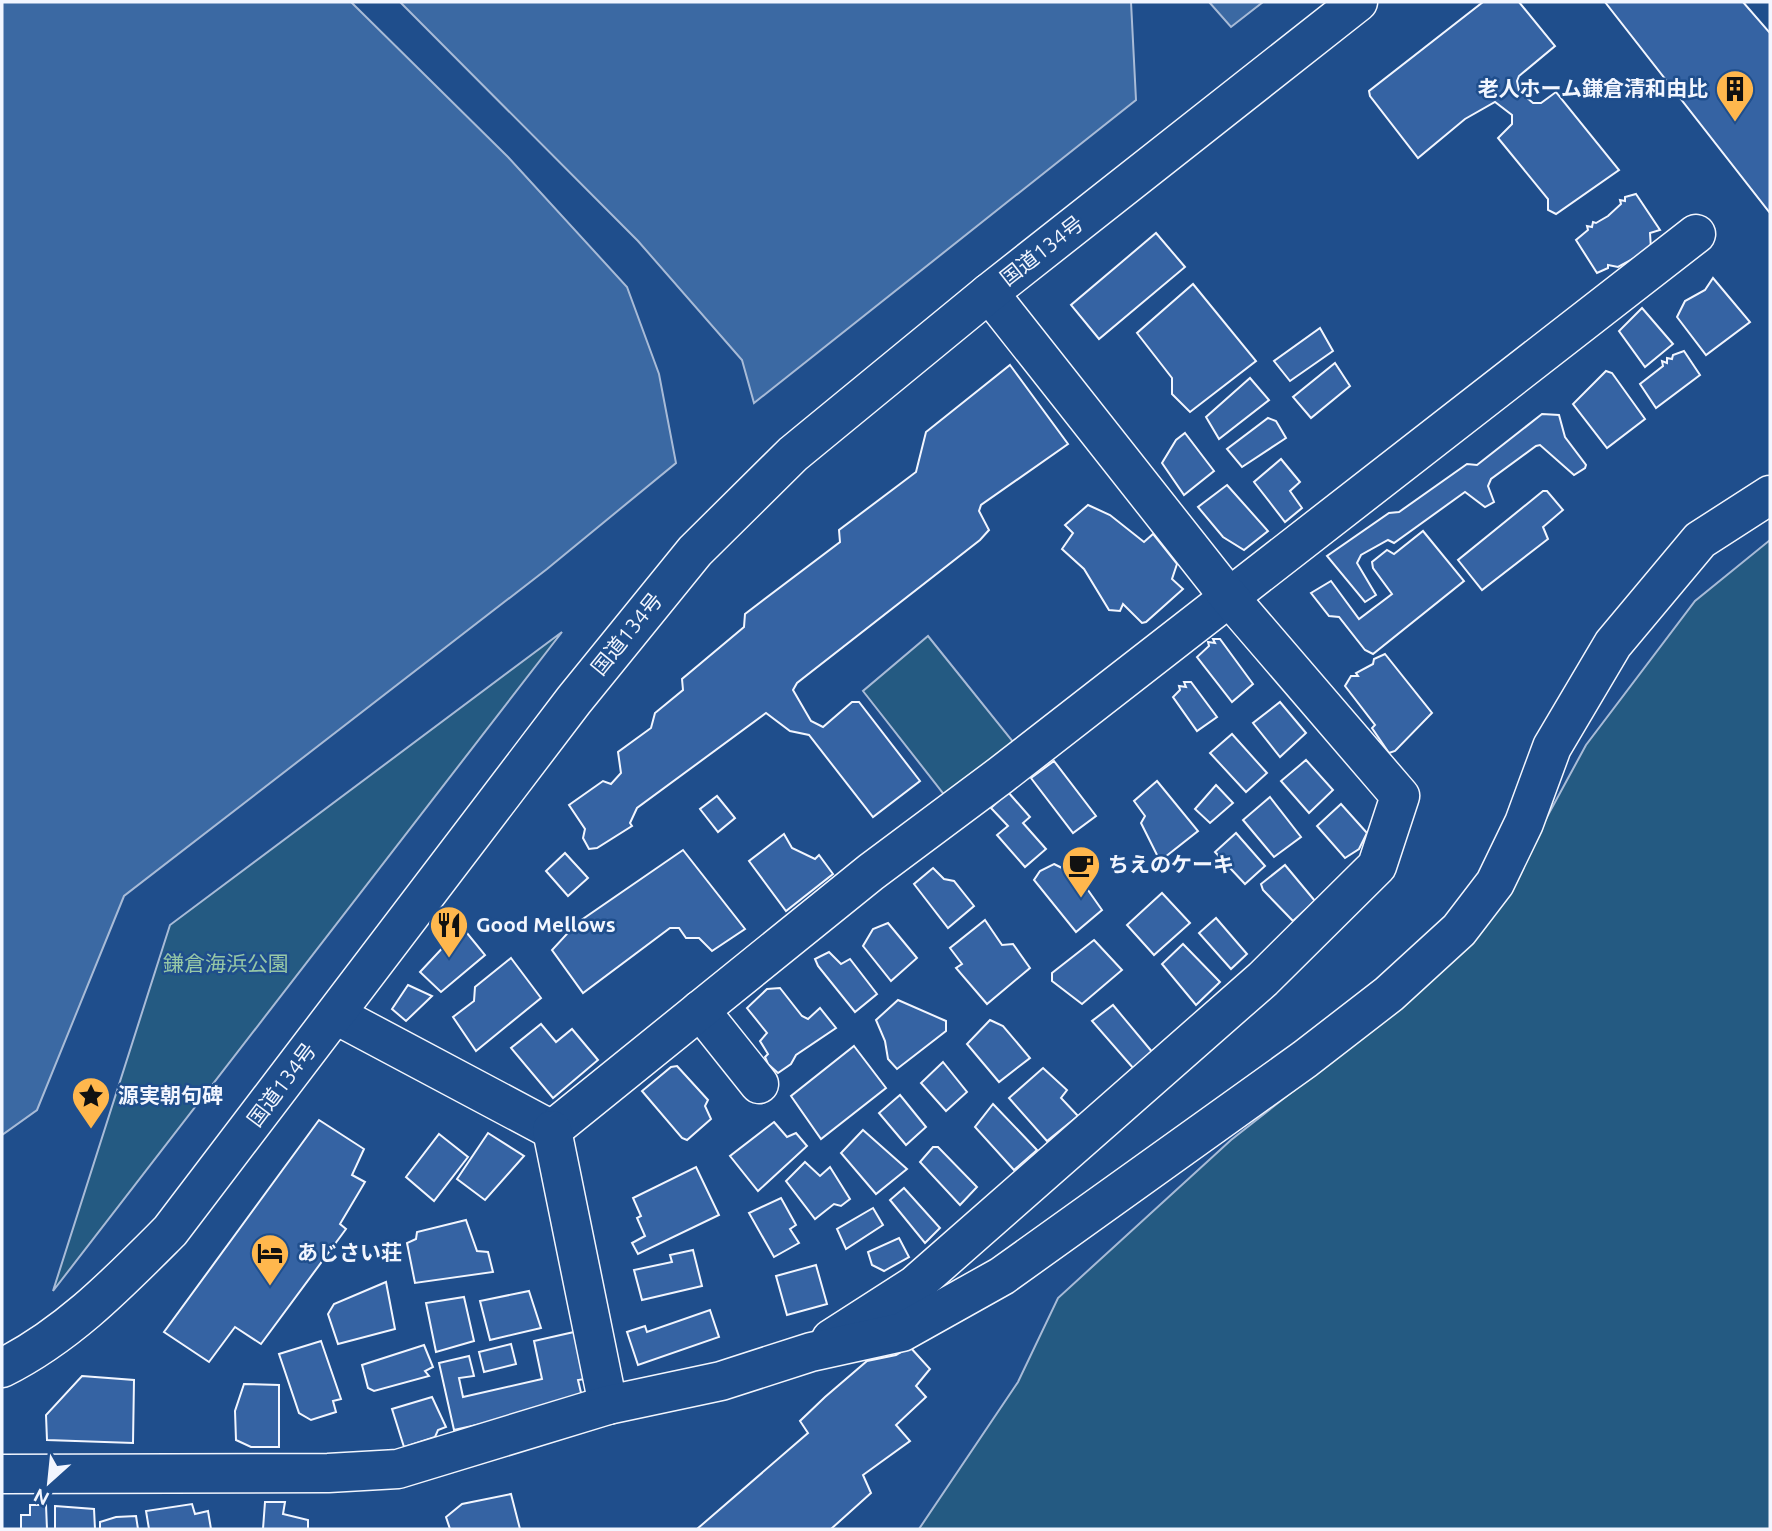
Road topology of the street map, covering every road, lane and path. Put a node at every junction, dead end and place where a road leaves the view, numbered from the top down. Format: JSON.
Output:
{"nodes":[{"id":1,"x":1359,"y":2,"type":"edge"},
{"id":2,"x":1696,"y":234,"type":"dead end"},
{"id":3,"x":989,"y":293,"type":"junction"},
{"id":4,"x":1770,"y":495,"type":"edge"},
{"id":5,"x":1229,"y":597,"type":"junction"},
{"id":6,"x":700,"y":1010,"type":"junction"},
{"id":7,"x":336,"y":1015,"type":"junction"},
{"id":8,"x":759,"y":1084,"type":"dead end"},
{"id":9,"x":552,"y":1130,"type":"junction"},
{"id":10,"x":811,"y":1352,"type":"junction"},
{"id":11,"x":2,"y":1368,"type":"edge"},
{"id":12,"x":608,"y":1405,"type":"junction"},
{"id":13,"x":2,"y":1474,"type":"edge"}],
"edges":[{"from":1,"to":3,"type":"main road","name":"国道134号"},
{"from":2,"to":5,"type":"main road"},
{"from":3,"to":5,"type":"main road"},
{"from":3,"to":7,"type":"main road","name":"国道134号"},
{"from":4,"to":10,"type":"main road"},
{"from":5,"to":6,"type":"main road"},
{"from":5,"to":10,"type":"main road"},
{"from":6,"to":8,"type":"main road"},
{"from":6,"to":9,"type":"main road"},
{"from":7,"to":9,"type":"main road"},
{"from":7,"to":11,"type":"main road","name":"国道134号"},
{"from":9,"to":12,"type":"main road"},
{"from":10,"to":12,"type":"main road"},
{"from":12,"to":13,"type":"main road"}]}
